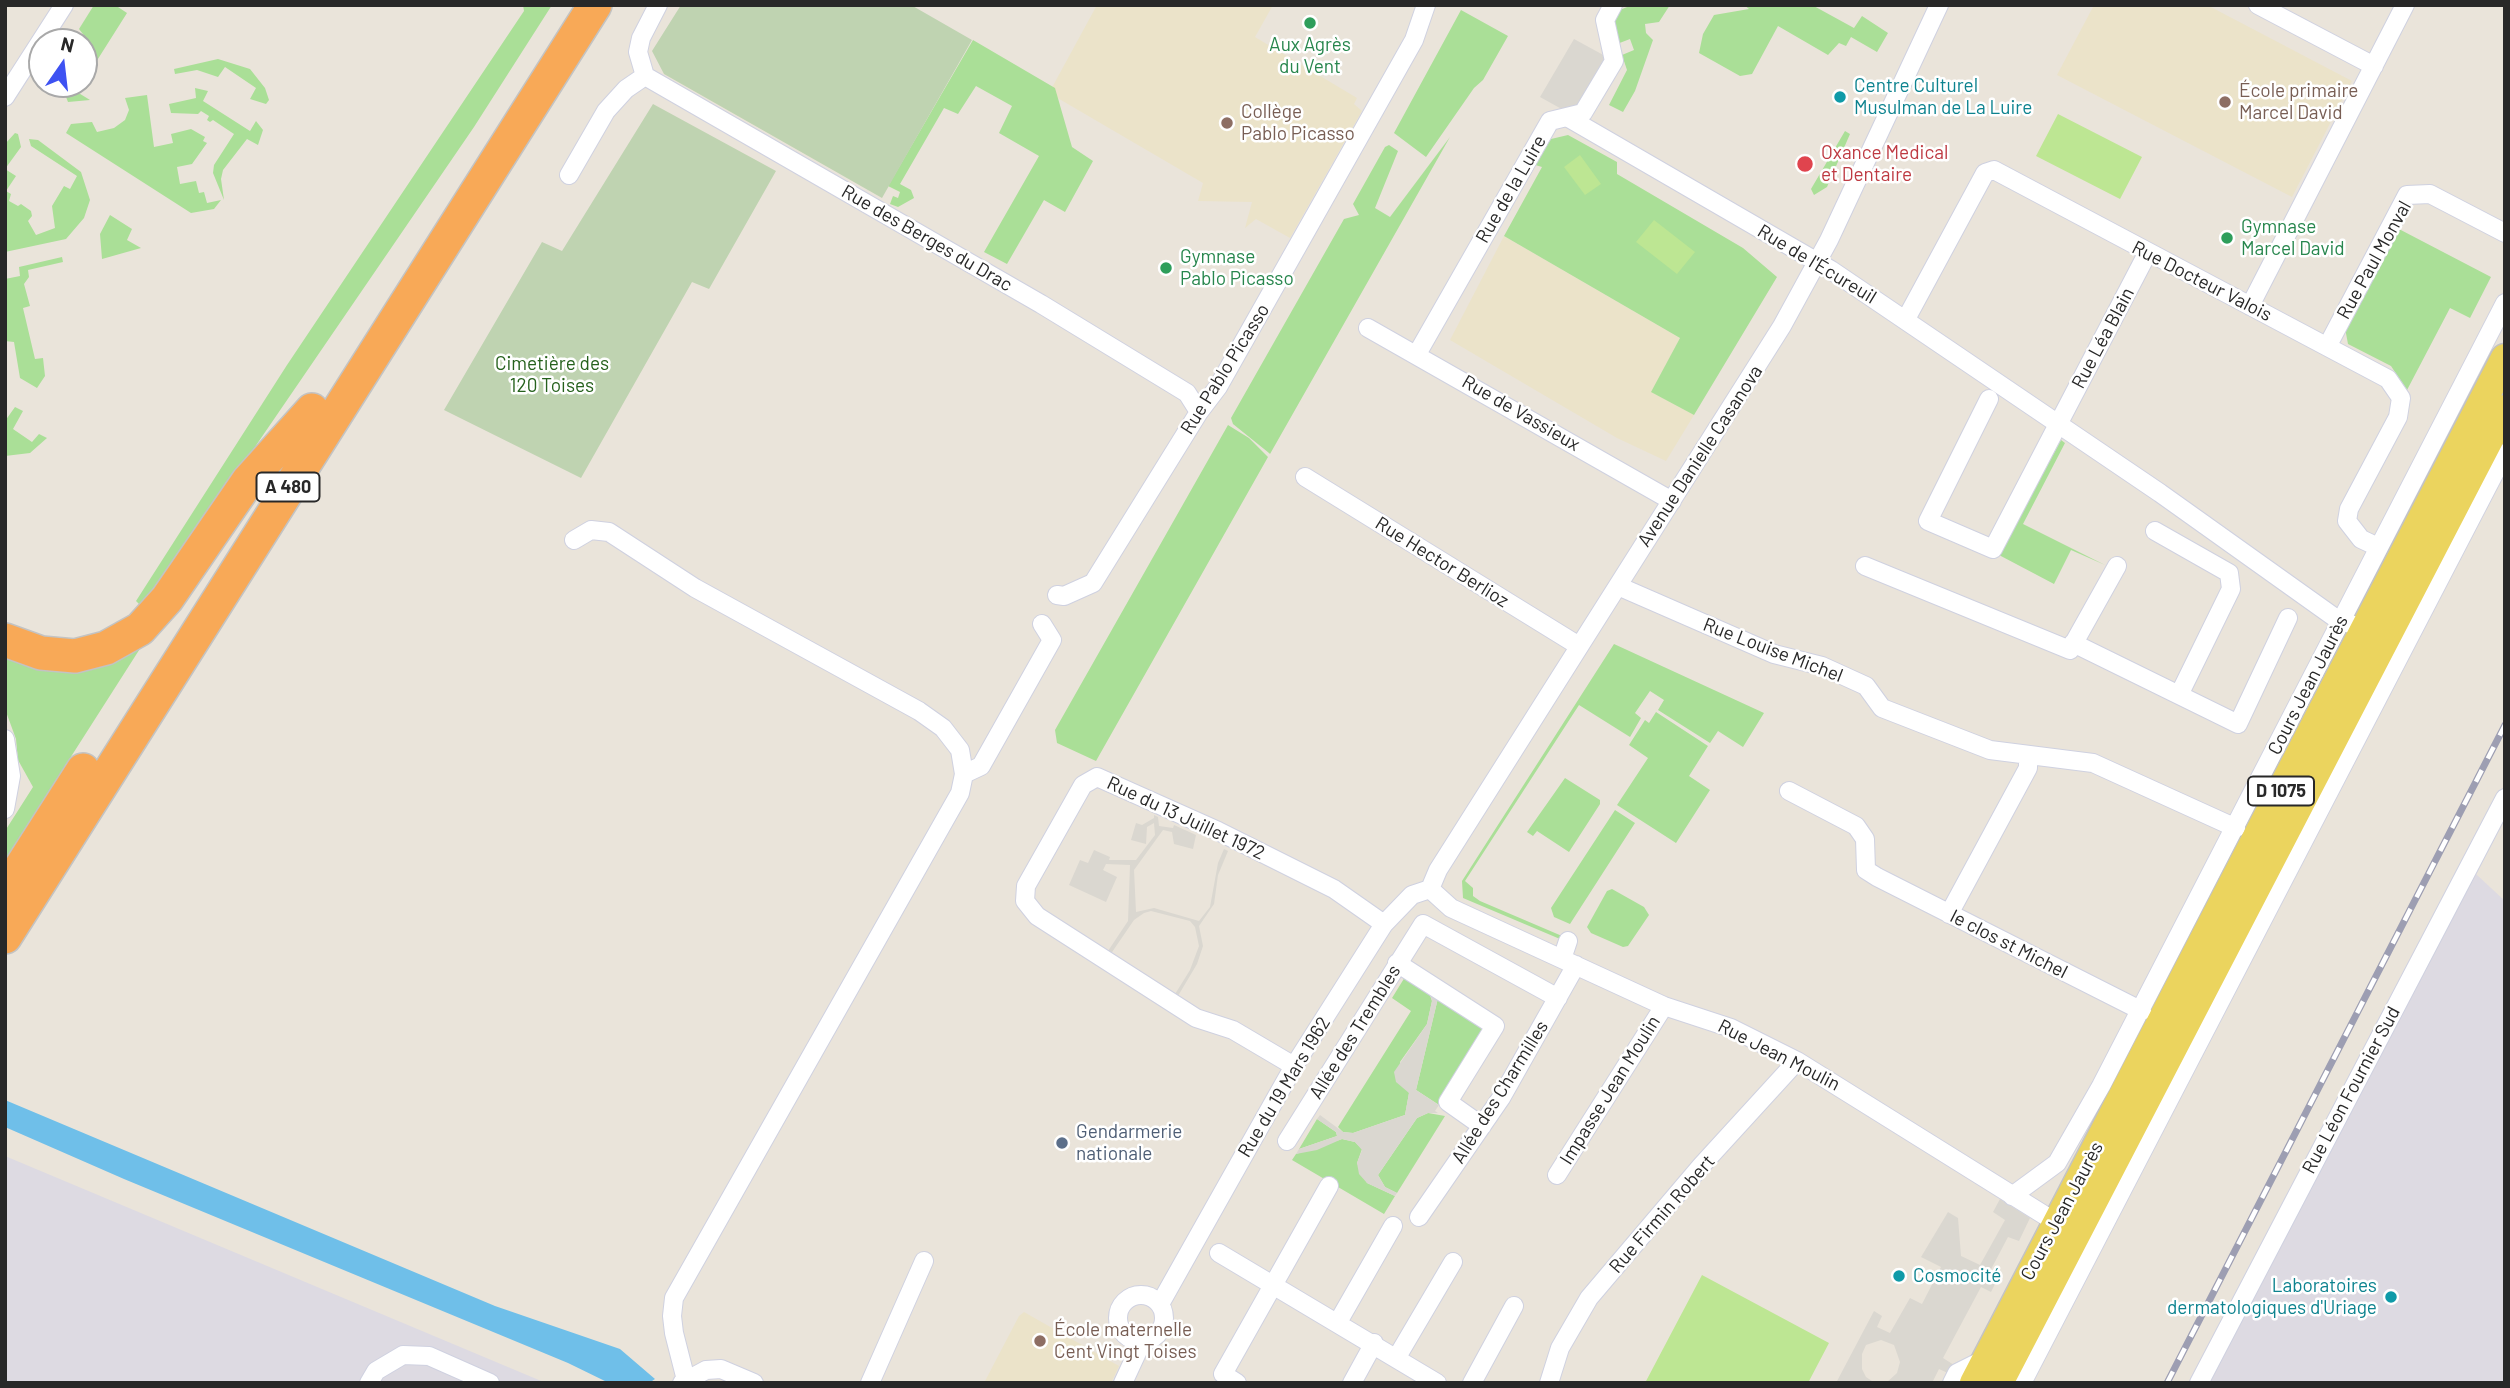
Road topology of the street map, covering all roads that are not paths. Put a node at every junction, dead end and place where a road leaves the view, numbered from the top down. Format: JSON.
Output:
{"nodes":[{"id":1,"x":64,"y":5,"type":"edge"},
{"id":2,"x":571,"y":5,"type":"edge"},
{"id":3,"x":595,"y":5,"type":"edge"},
{"id":4,"x":658,"y":5,"type":"edge"},
{"id":5,"x":1426,"y":5,"type":"edge"},
{"id":6,"x":1614,"y":5,"type":"edge"},
{"id":7,"x":1939,"y":5,"type":"edge"},
{"id":8,"x":2258,"y":5,"type":"edge"},
{"id":9,"x":2405,"y":5,"type":"edge"},
{"id":10,"x":2374,"y":66,"type":"junction"},
{"id":11,"x":645,"y":76,"type":"junction"},
{"id":12,"x":5,"y":97,"type":"edge"},
{"id":13,"x":1567,"y":117,"type":"junction"},
{"id":14,"x":569,"y":175,"type":"dead end"},
{"id":15,"x":2505,"y":233,"type":"edge"},
{"id":16,"x":2148,"y":252,"type":"junction"},
{"id":17,"x":1818,"y":262,"type":"junction"},
{"id":18,"x":2505,"y":303,"type":"edge"},
{"id":19,"x":2250,"y":306,"type":"junction"},
{"id":20,"x":1906,"y":319,"type":"junction"},
{"id":21,"x":1368,"y":328,"type":"dead end"},
{"id":22,"x":2328,"y":345,"type":"junction"},
{"id":23,"x":1417,"y":354,"type":"junction"},
{"id":24,"x":2505,"y":359,"type":"edge"},
{"id":25,"x":1989,"y":398,"type":"dead end"},
{"id":26,"x":2505,"y":408,"type":"edge"},
{"id":27,"x":312,"y":410,"type":"junction"},
{"id":28,"x":1199,"y":412,"type":"junction"},
{"id":29,"x":2057,"y":424,"type":"junction"},
{"id":30,"x":2438,"y":432,"type":"junction"},
{"id":31,"x":2495,"y":458,"type":"edge"},
{"id":32,"x":2445,"y":473,"type":"junction"},
{"id":33,"x":1305,"y":477,"type":"dead end"},
{"id":34,"x":1672,"y":501,"type":"junction"},
{"id":35,"x":2155,"y":531,"type":"dead end"},
{"id":36,"x":574,"y":540,"type":"dead end"},
{"id":37,"x":2378,"y":547,"type":"junction"},
{"id":38,"x":1865,"y":566,"type":"dead end"},
{"id":39,"x":2117,"y":566,"type":"dead end"},
{"id":40,"x":1618,"y":586,"type":"junction"},
{"id":41,"x":1058,"y":595,"type":"dead end"},
{"id":42,"x":2410,"y":614,"type":"junction"},
{"id":43,"x":2288,"y":618,"type":"dead end"},
{"id":44,"x":1042,"y":624,"type":"dead end"},
{"id":45,"x":2353,"y":625,"type":"junction"},
{"id":46,"x":5,"y":640,"type":"edge"},
{"id":47,"x":2073,"y":643,"type":"junction"},
{"id":48,"x":1579,"y":646,"type":"junction"},
{"id":49,"x":2179,"y":695,"type":"junction"},
{"id":50,"x":5,"y":739,"type":"edge"},
{"id":51,"x":2028,"y":755,"type":"junction"},
{"id":52,"x":964,"y":774,"type":"junction"},
{"id":53,"x":1789,"y":791,"type":"dead end"},
{"id":54,"x":2503,"y":807,"type":"edge"},
{"id":55,"x":5,"y":809,"type":"edge"},
{"id":56,"x":2236,"y":828,"type":"junction"},
{"id":57,"x":1430,"y":889,"type":"junction"},
{"id":58,"x":5,"y":891,"type":"edge"},
{"id":59,"x":1949,"y":914,"type":"junction"},
{"id":60,"x":1384,"y":924,"type":"junction"},
{"id":61,"x":5,"y":937,"type":"edge"},
{"id":62,"x":1568,"y":941,"type":"dead end"},
{"id":63,"x":1569,"y":962,"type":"junction"},
{"id":64,"x":1397,"y":963,"type":"junction"},
{"id":65,"x":1558,"y":998,"type":"junction"},
{"id":66,"x":1664,"y":1006,"type":"junction"},
{"id":67,"x":2142,"y":1012,"type":"junction"},
{"id":68,"x":1797,"y":1061,"type":"junction"},
{"id":69,"x":1294,"y":1066,"type":"junction"},
{"id":70,"x":2101,"y":1086,"type":"junction"},
{"id":71,"x":2174,"y":1088,"type":"junction"},
{"id":72,"x":2147,"y":1097,"type":"junction"},
{"id":73,"x":2114,"y":1112,"type":"junction"},
{"id":74,"x":1482,"y":1126,"type":"junction"},
{"id":75,"x":1287,"y":1141,"type":"dead end"},
{"id":76,"x":1557,"y":1175,"type":"dead end"},
{"id":77,"x":1329,"y":1186,"type":"dead end"},
{"id":78,"x":2012,"y":1196,"type":"junction"},
{"id":79,"x":1419,"y":1217,"type":"dead end"},
{"id":80,"x":1393,"y":1226,"type":"dead end"},
{"id":81,"x":2074,"y":1235,"type":"junction"},
{"id":82,"x":1219,"y":1253,"type":"dead end"},
{"id":83,"x":924,"y":1261,"type":"dead end"},
{"id":84,"x":1453,"y":1262,"type":"dead end"},
{"id":85,"x":1274,"y":1284,"type":"junction"},
{"id":86,"x":1160,"y":1304,"type":"junction"},
{"id":87,"x":1514,"y":1306,"type":"dead end"},
{"id":88,"x":1338,"y":1322,"type":"junction"},
{"id":89,"x":2027,"y":1328,"type":"junction"},
{"id":90,"x":1142,"y":1342,"type":"junction"},
{"id":91,"x":1374,"y":1343,"type":"junction"},
{"id":92,"x":1396,"y":1357,"type":"junction"},
{"id":93,"x":1986,"y":1375,"type":"edge"},
{"id":94,"x":752,"y":1381,"type":"edge"},
{"id":95,"x":684,"y":1382,"type":"edge"},
{"id":96,"x":1433,"y":1382,"type":"edge"},
{"id":97,"x":369,"y":1383,"type":"edge"},
{"id":98,"x":490,"y":1383,"type":"edge"},
{"id":99,"x":870,"y":1383,"type":"edge"},
{"id":100,"x":1123,"y":1383,"type":"edge"},
{"id":101,"x":1237,"y":1383,"type":"edge"},
{"id":102,"x":1352,"y":1383,"type":"edge"},
{"id":103,"x":1472,"y":1383,"type":"edge"},
{"id":104,"x":1549,"y":1383,"type":"edge"},
{"id":105,"x":1952,"y":1383,"type":"edge"},
{"id":106,"x":2022,"y":1383,"type":"edge"},
{"id":107,"x":2199,"y":1383,"type":"edge"}],
"edges":[{"from":1,"to":12,"type":"street"},
{"from":2,"to":27,"type":"highway","number":"A 480"},
{"from":3,"to":61,"type":"highway","number":"A 480"},
{"from":4,"to":11,"type":"street"},
{"from":5,"to":28,"type":"street","name":"Rue Pablo Picasso"},
{"from":6,"to":13,"type":"street","name":"Rue de la Luire"},
{"from":7,"to":17,"type":"street","name":"Avenue Danielle Casanova"},
{"from":8,"to":10,"type":"street"},
{"from":9,"to":10,"type":"street"},
{"from":10,"to":19,"type":"street"},
{"from":11,"to":14,"type":"street"},
{"from":11,"to":28,"type":"street","name":"Rue des Berges du Drac"},
{"from":13,"to":17,"type":"street","name":"Rue de l'Écureuil"},
{"from":13,"to":23,"type":"street","name":"Rue de la Luire"},
{"from":15,"to":22,"type":"street","name":"Rue Paul Monval"},
{"from":16,"to":19,"type":"street","name":"Rue Docteur Valois"},
{"from":16,"to":20,"type":"street","name":"Rue Docteur Valois"},
{"from":16,"to":29,"type":"street","name":"Rue Léa Blain"},
{"from":17,"to":20,"type":"street","name":"Rue de l'Écureuil"},
{"from":17,"to":34,"type":"street","name":"Avenue Danielle Casanova"},
{"from":18,"to":30,"type":"street","name":"Cours Jean Jaurès"},
{"from":19,"to":22,"type":"street","name":"Rue Docteur Valois"},
{"from":20,"to":29,"type":"street","name":"Rue de l'Écureuil"},
{"from":21,"to":23,"type":"street","name":"Rue de Vassieux"},
{"from":22,"to":37,"type":"street","name":"Rue Docteur Valois"},
{"from":23,"to":34,"type":"street","name":"Rue de Vassieux"},
{"from":24,"to":32,"type":"main road","name":"Cours Jean Jaurès","number":"D 1075"},
{"from":25,"to":29,"type":"street"},
{"from":26,"to":31,"type":"main road","name":"Cours Jean Jaurès","number":"D 1075"},
{"from":27,"to":46,"type":"highway"},
{"from":27,"to":58,"type":"highway","number":"A 480"},
{"from":28,"to":41,"type":"street","name":"Rue Pablo Picasso"},
{"from":29,"to":45,"type":"street","name":"Rue de l'Écureuil"},
{"from":30,"to":32,"type":"street"},
{"from":30,"to":37,"type":"street","name":"Cours Jean Jaurès"},
{"from":31,"to":42,"type":"main road","name":"Cours Jean Jaurès","number":"D 1075"},
{"from":32,"to":45,"type":"main road","name":"Cours Jean Jaurès","number":"D 1075"},
{"from":33,"to":48,"type":"street","name":"Rue Hector Berlioz"},
{"from":34,"to":40,"type":"street","name":"Avenue Danielle Casanova"},
{"from":35,"to":49,"type":"street"},
{"from":36,"to":52,"type":"street"},
{"from":37,"to":45,"type":"street","name":"Cours Jean Jaurès"},
{"from":38,"to":47,"type":"street"},
{"from":39,"to":47,"type":"street"},
{"from":40,"to":48,"type":"street","name":"Avenue Danielle Casanova"},
{"from":40,"to":51,"type":"street","name":"Rue Louise Michel"},
{"from":42,"to":71,"type":"street","name":"Cours Jean Jaurès"},
{"from":42,"to":72,"type":"main road","name":"Cours Jean Jaurès","number":"D 1075"},
{"from":43,"to":49,"type":"street"},
{"from":44,"to":52,"type":"street"},
{"from":45,"to":56,"type":"street","name":"Cours Jean Jaurès"},
{"from":45,"to":73,"type":"main road","name":"Cours Jean Jaurès","number":"D 1075"},
{"from":47,"to":49,"type":"street"},
{"from":48,"to":57,"type":"street","name":"Avenue Danielle Casanova"},
{"from":50,"to":55,"type":"street"},
{"from":51,"to":56,"type":"street","name":"Rue Louise Michel"},
{"from":51,"to":59,"type":"street"},
{"from":52,"to":95,"type":"street"},
{"from":53,"to":59,"type":"street","name":"le clos st Michel"},
{"from":54,"to":107,"type":"street","name":"Rue Léon Fournier Sud"},
{"from":56,"to":67,"type":"street","name":"Cours Jean Jaurès"},
{"from":57,"to":60,"type":"street","name":"Rue du 19 Mars 1962"},
{"from":57,"to":63,"type":"street","name":"Rue Jean Moulin"},
{"from":59,"to":67,"type":"street","name":"le clos st Michel"},
{"from":60,"to":69,"type":"street","name":"Rue du 19 Mars 1962"},
{"from":60,"to":69,"type":"street","name":"Rue du 13 Juillet 1972"},
{"from":62,"to":63,"type":"street","name":"Allée des Charmilles"},
{"from":63,"to":65,"type":"street","name":"Allée des Charmilles"},
{"from":63,"to":66,"type":"street","name":"Rue Jean Moulin"},
{"from":64,"to":65,"type":"street","name":"Allée des Trembles"},
{"from":64,"to":74,"type":"street"},
{"from":64,"to":75,"type":"street","name":"Allée des Trembles"},
{"from":65,"to":74,"type":"street","name":"Allée des Charmilles"},
{"from":66,"to":68,"type":"street","name":"Rue Jean Moulin"},
{"from":66,"to":76,"type":"street","name":"Impasse Jean Moulin"},
{"from":67,"to":70,"type":"street","name":"Cours Jean Jaurès"},
{"from":68,"to":78,"type":"street","name":"Rue Jean Moulin"},
{"from":68,"to":104,"type":"street","name":"Rue Firmin Robert"},
{"from":69,"to":86,"type":"street","name":"Rue du 19 Mars 1962"},
{"from":70,"to":73,"type":"street"},
{"from":70,"to":78,"type":"street","name":"Cours Jean Jaurès"},
{"from":71,"to":72,"type":"street"},
{"from":71,"to":81,"type":"street","name":"Cours Jean Jaurès"},
{"from":72,"to":81,"type":"main road","name":"Cours Jean Jaurès","number":"D 1075"},
{"from":73,"to":81,"type":"main road","name":"Cours Jean Jaurès","number":"D 1075"},
{"from":74,"to":79,"type":"street","name":"Allée des Charmilles"},
{"from":77,"to":85,"type":"street"},
{"from":78,"to":81,"type":"street","name":"Rue Jean Moulin"},
{"from":80,"to":88,"type":"street"},
{"from":81,"to":89,"type":"main road","name":"Cours Jean Jaurès","number":"D 1075"},
{"from":81,"to":89,"type":"street","name":"Cours Jean Jaurès"},
{"from":82,"to":85,"type":"street"},
{"from":83,"to":99,"type":"street"},
{"from":84,"to":92,"type":"street"},
{"from":85,"to":88,"type":"street"},
{"from":85,"to":101,"type":"street"},
{"from":86,"to":90,"type":"street","name":"Rue du 19 Mars 1962"},
{"from":86,"to":90,"type":"street"},
{"from":87,"to":103,"type":"street"},
{"from":88,"to":91,"type":"street"},
{"from":89,"to":93,"type":"main road","number":"D 1075"},
{"from":89,"to":106,"type":"street"},
{"from":90,"to":100,"type":"street","name":"Rue du 19 Mars 1962"},
{"from":91,"to":92,"type":"street"},
{"from":91,"to":102,"type":"street"},
{"from":92,"to":96,"type":"street"},
{"from":93,"to":105,"type":"street"},
{"from":94,"to":95,"type":"street"},
{"from":97,"to":98,"type":"street"}]}
